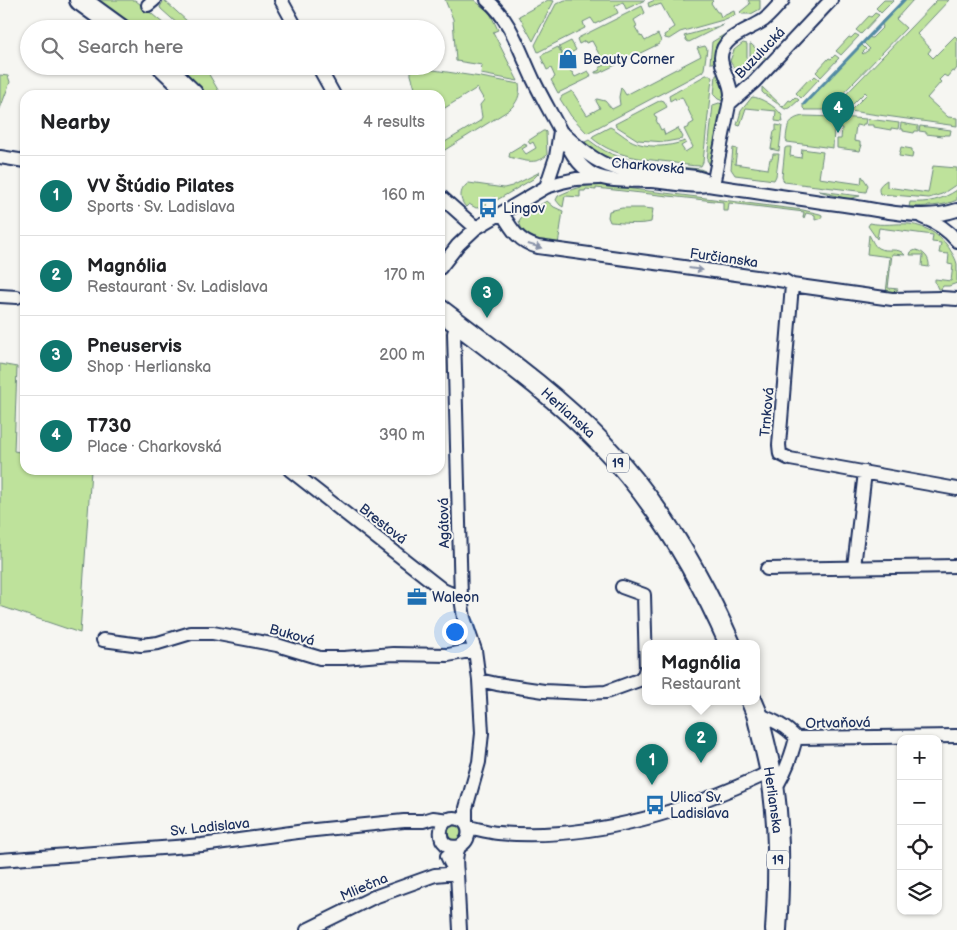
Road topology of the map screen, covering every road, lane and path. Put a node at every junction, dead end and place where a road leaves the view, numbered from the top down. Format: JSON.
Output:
{"nodes":[{"id":1,"x":80,"y":0,"type":"edge"},
{"id":2,"x":281,"y":0,"type":"edge"},
{"id":3,"x":487,"y":0,"type":"edge"},
{"id":4,"x":784,"y":0,"type":"edge"},
{"id":5,"x":831,"y":0,"type":"edge"},
{"id":6,"x":108,"y":20,"type":"edge"},
{"id":7,"x":292,"y":20,"type":"edge"},
{"id":8,"x":173,"y":75,"type":"edge"},
{"id":9,"x":323,"y":75,"type":"edge"},
{"id":10,"x":189,"y":90,"type":"edge"},
{"id":11,"x":331,"y":90,"type":"edge"},
{"id":12,"x":729,"y":104,"type":"junction"},
{"id":13,"x":560,"y":131,"type":"junction"},
{"id":14,"x":576,"y":145,"type":"junction"},
{"id":15,"x":0,"y":157,"type":"edge"},
{"id":16,"x":20,"y":160,"type":"edge"},
{"id":17,"x":578,"y":160,"type":"junction"},
{"id":18,"x":600,"y":162,"type":"junction"},
{"id":19,"x":553,"y":168,"type":"junction"},
{"id":20,"x":603,"y":178,"type":"junction"},
{"id":21,"x":562,"y":182,"type":"junction"},
{"id":22,"x":711,"y":185,"type":"junction"},
{"id":23,"x":546,"y":187,"type":"junction"},
{"id":24,"x":445,"y":200,"type":"edge"},
{"id":25,"x":502,"y":213,"type":"junction"},
{"id":26,"x":918,"y":215,"type":"junction"},
{"id":27,"x":955,"y":215,"type":"edge"},
{"id":28,"x":476,"y":228,"type":"junction"},
{"id":29,"x":953,"y":237,"type":"edge"},
{"id":30,"x":445,"y":262,"type":"edge"},
{"id":31,"x":792,"y":284,"type":"junction"},
{"id":32,"x":0,"y":296,"type":"edge"},
{"id":33,"x":17,"y":297,"type":"dead end"},
{"id":34,"x":957,"y":300,"type":"edge"},
{"id":35,"x":445,"y":314,"type":"edge"},
{"id":36,"x":454,"y":333,"type":"dead end"},
{"id":37,"x":865,"y":472,"type":"junction"},
{"id":38,"x":296,"y":475,"type":"edge"},
{"id":39,"x":957,"y":488,"type":"edge"},
{"id":40,"x":957,"y":566,"type":"edge"},
{"id":41,"x":854,"y":567,"type":"junction"},
{"id":42,"x":767,"y":569,"type":"dead end"},
{"id":43,"x":622,"y":587,"type":"dead end"},
{"id":44,"x":461,"y":598,"type":"junction"},
{"id":45,"x":103,"y":640,"type":"dead end"},
{"id":46,"x":645,"y":640,"type":"edge"},
{"id":47,"x":728,"y":640,"type":"edge"},
{"id":48,"x":475,"y":650,"type":"junction"},
{"id":49,"x":642,"y":677,"type":"edge"},
{"id":50,"x":479,"y":680,"type":"junction"},
{"id":51,"x":754,"y":708,"type":"edge"},
{"id":52,"x":957,"y":736,"type":"edge"},
{"id":53,"x":796,"y":738,"type":"junction"},
{"id":54,"x":772,"y":781,"type":"junction"},
{"id":55,"x":423,"y":821,"type":"junction"},
{"id":56,"x":459,"y":822,"type":"junction"},
{"id":57,"x":496,"y":833,"type":"junction"},
{"id":58,"x":442,"y":837,"type":"junction"},
{"id":59,"x":463,"y":844,"type":"junction"},
{"id":60,"x":447,"y":856,"type":"junction"},
{"id":61,"x":0,"y":860,"type":"edge"},
{"id":62,"x":457,"y":873,"type":"junction"},
{"id":63,"x":435,"y":875,"type":"junction"},
{"id":64,"x":307,"y":930,"type":"edge"},
{"id":65,"x":460,"y":930,"type":"edge"},
{"id":66,"x":776,"y":930,"type":"edge"}],
"edges":[{"from":1,"to":6,"type":"main road"},
{"from":2,"to":7,"type":"street"},
{"from":3,"to":13,"type":"street"},
{"from":4,"to":12,"type":"street","name":"Buzulucká"},
{"from":5,"to":12,"type":"street","name":"Buzulucká"},
{"from":8,"to":10,"type":"main road"},
{"from":9,"to":11,"type":"street"},
{"from":12,"to":22,"type":"street","name":"Buzulucká"},
{"from":13,"to":14,"type":"street","name":"Charkovská"},
{"from":13,"to":17,"type":"street","name":"Charkovská"},
{"from":13,"to":19,"type":"street"},
{"from":14,"to":17,"type":"street"},
{"from":14,"to":18,"type":"street","name":"Charkovská"},
{"from":15,"to":16,"type":"street"},
{"from":17,"to":18,"type":"street"},
{"from":17,"to":19,"type":"street"},
{"from":17,"to":20,"type":"street","name":"Charkovská"},
{"from":17,"to":21,"type":"street"},
{"from":18,"to":22,"type":"street","name":"Charkovská"},
{"from":19,"to":23,"type":"street"},
{"from":20,"to":21,"type":"street"},
{"from":20,"to":22,"type":"street","name":"Charkovská"},
{"from":21,"to":23,"type":"street"},
{"from":22,"to":26,"type":"street","name":"Charkovská"},
{"from":23,"to":25,"type":"street"},
{"from":24,"to":28,"type":"street"},
{"from":25,"to":28,"type":"street"},
{"from":25,"to":31,"type":"street","name":"Furčianska","one_way":true},
{"from":26,"to":27,"type":"street","name":"Charkovská"},
{"from":26,"to":29,"type":"street"},
{"from":27,"to":29,"type":"street"},
{"from":28,"to":30,"type":"street"},
{"from":31,"to":34,"type":"street","name":"Furčianska"},
{"from":31,"to":37,"type":"street","name":"Trnková"},
{"from":32,"to":33,"type":"street"},
{"from":35,"to":47,"type":"main road","name":"Herlianska","number":"19"},
{"from":36,"to":44,"type":"street","name":"Agátová"},
{"from":37,"to":39,"type":"street","name":"Trnková"},
{"from":37,"to":41,"type":"street"},
{"from":38,"to":44,"type":"street","name":"Brestová"},
{"from":40,"to":41,"type":"street"},
{"from":41,"to":42,"type":"street"},
{"from":43,"to":46,"type":"street"},
{"from":44,"to":48,"type":"street","name":"Agátová"},
{"from":45,"to":48,"type":"street","name":"Buková"},
{"from":48,"to":50,"type":"street","name":"Agátová"},
{"from":49,"to":50,"type":"street"},
{"from":50,"to":56,"type":"street","name":"Agátová"},
{"from":51,"to":53,"type":"street","name":"Ortvaňová"},
{"from":51,"to":54,"type":"main road","name":"Herlianska","number":"19"},
{"from":52,"to":53,"type":"street","name":"Ortvaňová"},
{"from":53,"to":54,"type":"street"},
{"from":54,"to":57,"type":"street"},
{"from":54,"to":66,"type":"main road","name":"Herlianska","number":"19"},
{"from":55,"to":56,"type":"street","name":"Sv. Ladislava"},
{"from":55,"to":58,"type":"street"},
{"from":55,"to":61,"type":"street","name":"Sv. Ladislava"},
{"from":56,"to":57,"type":"street","name":"Sv. Ladislava"},
{"from":56,"to":58,"type":"street"},
{"from":56,"to":59,"type":"street"},
{"from":57,"to":59,"type":"street"},
{"from":58,"to":59,"type":"street"},
{"from":58,"to":60,"type":"street"},
{"from":59,"to":62,"type":"street"},
{"from":60,"to":62,"type":"street"},
{"from":60,"to":63,"type":"street"},
{"from":62,"to":63,"type":"street","name":"Mliečna"},
{"from":62,"to":65,"type":"street"},
{"from":63,"to":64,"type":"street","name":"Mliečna"}]}
